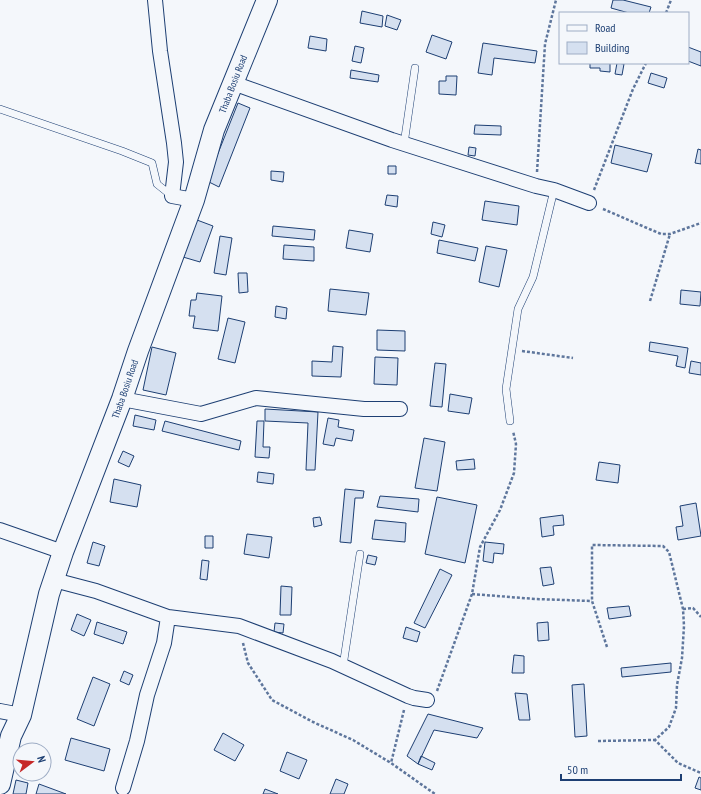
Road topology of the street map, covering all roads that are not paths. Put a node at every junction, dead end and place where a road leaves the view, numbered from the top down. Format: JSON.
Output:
{"nodes":[{"id":1,"x":155,"y":0,"type":"edge"},
{"id":2,"x":267,"y":0,"type":"edge"},
{"id":3,"x":415,"y":68,"type":"dead end"},
{"id":4,"x":233,"y":83,"type":"junction"},
{"id":5,"x":0,"y":109,"type":"edge"},
{"id":6,"x":404,"y":144,"type":"junction"},
{"id":7,"x":554,"y":190,"type":"junction"},
{"id":8,"x":172,"y":196,"type":"junction"},
{"id":9,"x":194,"y":200,"type":"junction"},
{"id":10,"x":589,"y":203,"type":"road end"},
{"id":11,"x":122,"y":399,"type":"junction"},
{"id":12,"x":400,"y":409,"type":"dead end"},
{"id":13,"x":510,"y":421,"type":"road end"},
{"id":14,"x":0,"y":530,"type":"edge"},
{"id":15,"x":63,"y":552,"type":"junction"},
{"id":16,"x":360,"y":554,"type":"dead end"},
{"id":17,"x":54,"y":580,"type":"junction"},
{"id":18,"x":168,"y":617,"type":"junction"},
{"id":19,"x":343,"y":666,"type":"junction"},
{"id":20,"x":427,"y":700,"type":"road end"},
{"id":21,"x":0,"y":711,"type":"edge"},
{"id":22,"x":21,"y":715,"type":"junction"},
{"id":23,"x":0,"y":784,"type":"edge"},
{"id":24,"x":125,"y":792,"type":"edge"}],
"edges":[{"from":1,"to":8,"type":"street"},
{"from":2,"to":4,"type":"street","name":"Thaba Bosiu Road"},
{"from":3,"to":6,"type":"lane"},
{"from":4,"to":6,"type":"street"},
{"from":4,"to":9,"type":"street","name":"Thaba Bosiu Road"},
{"from":5,"to":8,"type":"lane"},
{"from":6,"to":7,"type":"street"},
{"from":7,"to":10,"type":"street"},
{"from":7,"to":13,"type":"lane"},
{"from":8,"to":9,"type":"street"},
{"from":9,"to":11,"type":"street","name":"Thaba Bosiu Road"},
{"from":11,"to":12,"type":"street"},
{"from":11,"to":15,"type":"street","name":"Thaba Bosiu Road"},
{"from":14,"to":15,"type":"street"},
{"from":15,"to":17,"type":"street","name":"Thaba Bosiu Road"},
{"from":16,"to":19,"type":"lane"},
{"from":17,"to":18,"type":"street"},
{"from":17,"to":22,"type":"street","name":"Thaba Bosiu Road"},
{"from":18,"to":19,"type":"street"},
{"from":18,"to":24,"type":"street"},
{"from":19,"to":20,"type":"street"},
{"from":21,"to":22,"type":"street"},
{"from":22,"to":23,"type":"street","name":"Thaba Bosiu Road"}]}
